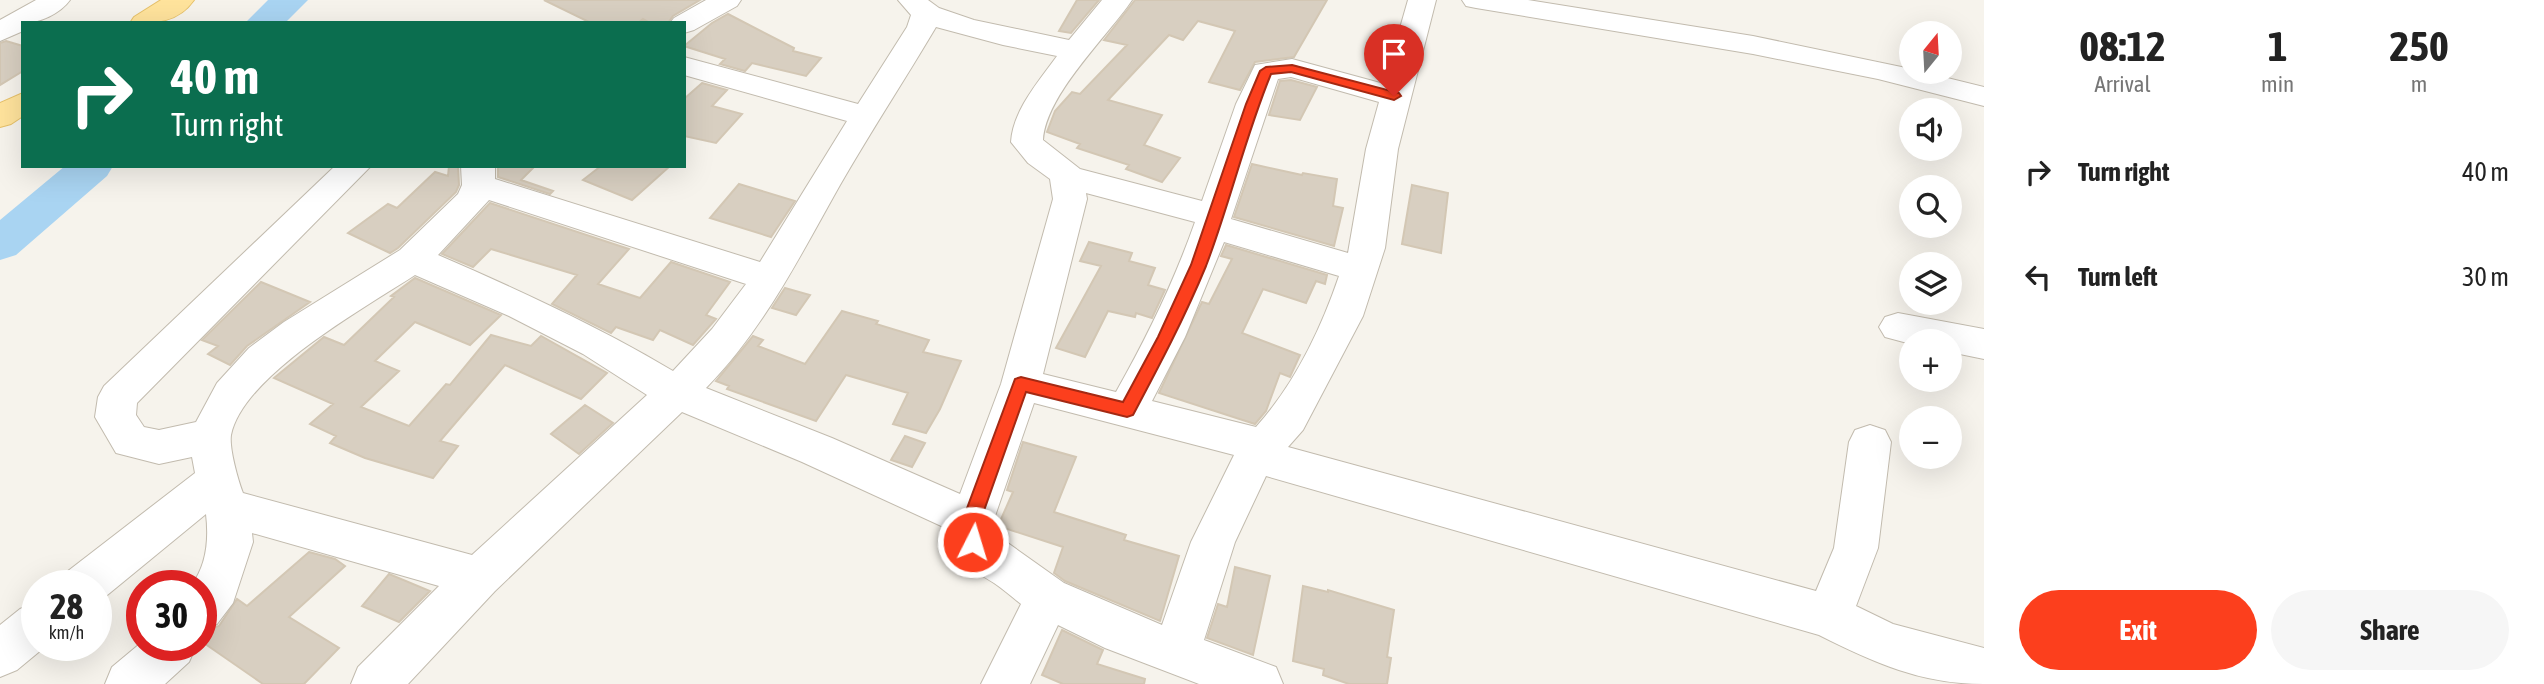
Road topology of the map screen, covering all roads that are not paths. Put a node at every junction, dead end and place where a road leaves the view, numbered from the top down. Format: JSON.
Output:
{"nodes":[{"id":1,"x":56,"y":0,"type":"edge"},
{"id":2,"x":180,"y":0,"type":"edge"},
{"id":3,"x":727,"y":0,"type":"edge"},
{"id":4,"x":1118,"y":0,"type":"edge"},
{"id":5,"x":1422,"y":0,"type":"edge"},
{"id":6,"x":1476,"y":0,"type":"edge"},
{"id":7,"x":1512,"y":3,"type":"edge"},
{"id":8,"x":919,"y":7,"type":"edge"},
{"id":9,"x":147,"y":21,"type":"edge"},
{"id":10,"x":686,"y":23,"type":"edge"},
{"id":11,"x":0,"y":33,"type":"edge"},
{"id":12,"x":21,"y":41,"type":"edge"},
{"id":13,"x":1079,"y":50,"type":"junction"},
{"id":14,"x":686,"y":67,"type":"edge"},
{"id":15,"x":1394,"y":96,"type":"junction"},
{"id":16,"x":1984,"y":97,"type":"edge"},
{"id":17,"x":21,"y":103,"type":"edge"},
{"id":18,"x":0,"y":117,"type":"edge"},
{"id":19,"x":867,"y":117,"type":"junction"},
{"id":20,"x":353,"y":168,"type":"edge"},
{"id":21,"x":479,"y":176,"type":"edge"},
{"id":22,"x":1067,"y":177,"type":"junction"},
{"id":23,"x":1214,"y":221,"type":"junction"},
{"id":24,"x":413,"y":259,"type":"junction"},
{"id":25,"x":1360,"y":269,"type":"junction"},
{"id":26,"x":770,"y":278,"type":"junction"},
{"id":27,"x":1898,"y":327,"type":"dead end"},
{"id":28,"x":1984,"y":344,"type":"edge"},
{"id":29,"x":1021,"y":384,"type":"junction"},
{"id":30,"x":676,"y":393,"type":"junction"},
{"id":31,"x":1127,"y":410,"type":"junction"},
{"id":32,"x":210,"y":436,"type":"junction"},
{"id":33,"x":1870,"y":442,"type":"dead end"},
{"id":34,"x":1260,"y":450,"type":"junction"},
{"id":35,"x":221,"y":494,"type":"junction"},
{"id":36,"x":972,"y":519,"type":"junction"},
{"id":37,"x":108,"y":570,"type":"edge"},
{"id":38,"x":480,"y":578,"type":"junction"},
{"id":39,"x":217,"y":588,"type":"edge"},
{"id":40,"x":1048,"y":598,"type":"junction"},
{"id":41,"x":1829,"y":616,"type":"junction"},
{"id":42,"x":21,"y":637,"type":"edge"},
{"id":43,"x":1176,"y":653,"type":"junction"},
{"id":44,"x":0,"y":654,"type":"edge"},
{"id":45,"x":155,"y":661,"type":"edge"},
{"id":46,"x":1984,"y":671,"type":"edge"},
{"id":47,"x":129,"y":684,"type":"edge"},
{"id":48,"x":375,"y":684,"type":"edge"},
{"id":49,"x":1005,"y":684,"type":"edge"},
{"id":50,"x":1259,"y":684,"type":"edge"}],
"edges":[{"from":1,"to":11,"type":"street"},
{"from":2,"to":9,"type":"main road"},
{"from":3,"to":10,"type":"street"},
{"from":4,"to":13,"type":"street"},
{"from":5,"to":15,"type":"street"},
{"from":6,"to":7,"type":"street"},
{"from":7,"to":16,"type":"street"},
{"from":8,"to":13,"type":"street"},
{"from":8,"to":19,"type":"street"},
{"from":11,"to":12,"type":"street"},
{"from":13,"to":22,"type":"street"},
{"from":14,"to":19,"type":"street"},
{"from":15,"to":23,"type":"street"},
{"from":15,"to":25,"type":"street"},
{"from":17,"to":18,"type":"main road"},
{"from":19,"to":26,"type":"street"},
{"from":20,"to":32,"type":"street"},
{"from":21,"to":24,"type":"street"},
{"from":21,"to":26,"type":"street"},
{"from":22,"to":23,"type":"street"},
{"from":22,"to":29,"type":"street"},
{"from":23,"to":25,"type":"street"},
{"from":23,"to":31,"type":"street"},
{"from":24,"to":30,"type":"street"},
{"from":24,"to":32,"type":"street"},
{"from":25,"to":34,"type":"street"},
{"from":26,"to":30,"type":"street"},
{"from":27,"to":28,"type":"street"},
{"from":29,"to":31,"type":"street"},
{"from":29,"to":36,"type":"street"},
{"from":30,"to":36,"type":"street"},
{"from":30,"to":38,"type":"street"},
{"from":31,"to":34,"type":"street"},
{"from":32,"to":35,"type":"street"},
{"from":33,"to":41,"type":"street"},
{"from":34,"to":41,"type":"street"},
{"from":34,"to":43,"type":"street"},
{"from":35,"to":37,"type":"street"},
{"from":35,"to":38,"type":"street"},
{"from":35,"to":39,"type":"street"},
{"from":36,"to":40,"type":"street"},
{"from":38,"to":48,"type":"street"},
{"from":40,"to":43,"type":"street"},
{"from":40,"to":49,"type":"street"},
{"from":41,"to":46,"type":"street"},
{"from":42,"to":44,"type":"street"},
{"from":43,"to":50,"type":"street"},
{"from":45,"to":47,"type":"street"}]}
